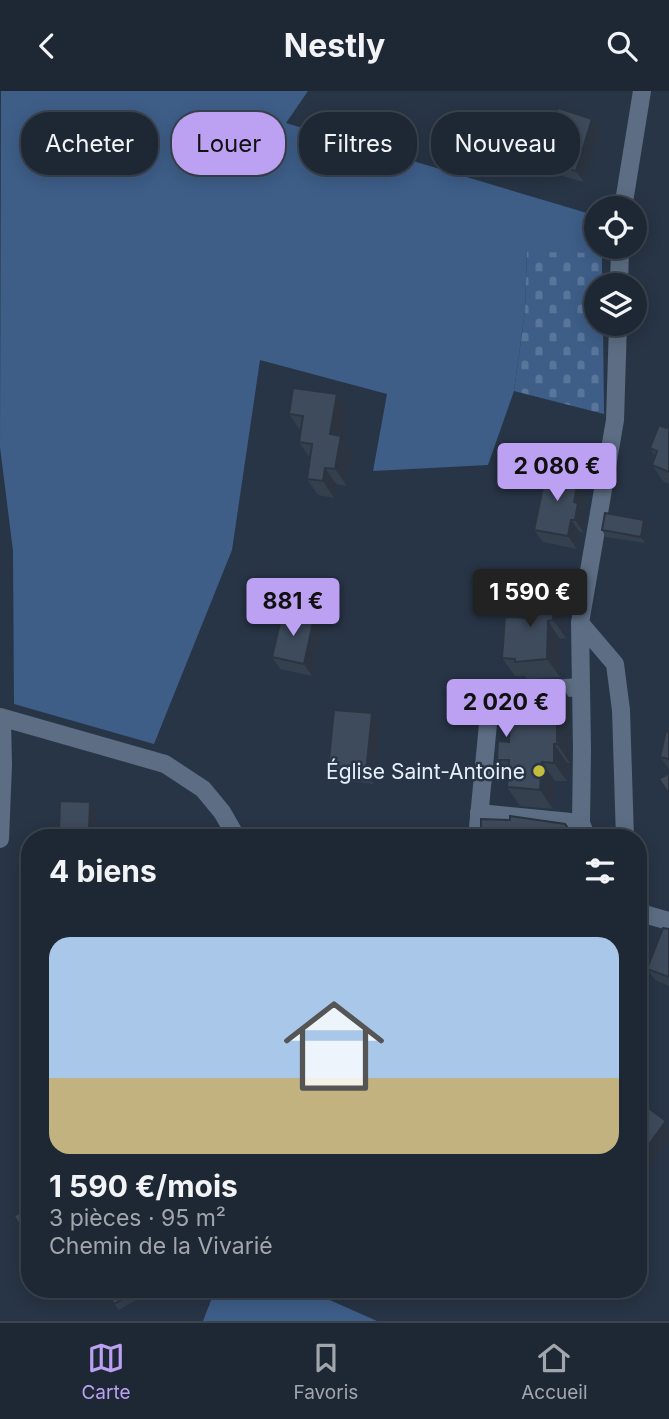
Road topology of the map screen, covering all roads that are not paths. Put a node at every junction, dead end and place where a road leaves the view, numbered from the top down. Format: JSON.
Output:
{"nodes":[{"id":1,"x":642,"y":91,"type":"edge"},
{"id":2,"x":625,"y":196,"type":"edge"},
{"id":3,"x":618,"y":336,"type":"edge"},
{"id":4,"x":580,"y":623,"type":"junction"},
{"id":5,"x":581,"y":687,"type":"junction"},
{"id":6,"x":1,"y":717,"type":"edge"},
{"id":7,"x":479,"y":813,"type":"junction"},
{"id":8,"x":232,"y":829,"type":"edge"},
{"id":9,"x":478,"y":829,"type":"edge"},
{"id":10,"x":554,"y":829,"type":"edge"},
{"id":11,"x":584,"y":829,"type":"edge"},
{"id":12,"x":625,"y":829,"type":"edge"},
{"id":13,"x":0,"y":839,"type":"edge"},
{"id":14,"x":647,"y":915,"type":"edge"},
{"id":15,"x":669,"y":921,"type":"edge"}],
"edges":[{"from":1,"to":2,"type":"street"},
{"from":3,"to":4,"type":"street"},
{"from":4,"to":5,"type":"street"},
{"from":4,"to":12,"type":"street"},
{"from":5,"to":7,"type":"street"},
{"from":5,"to":11,"type":"street"},
{"from":6,"to":8,"type":"street"},
{"from":6,"to":13,"type":"street"},
{"from":7,"to":9,"type":"street"},
{"from":7,"to":10,"type":"street"},
{"from":14,"to":15,"type":"street"}]}
